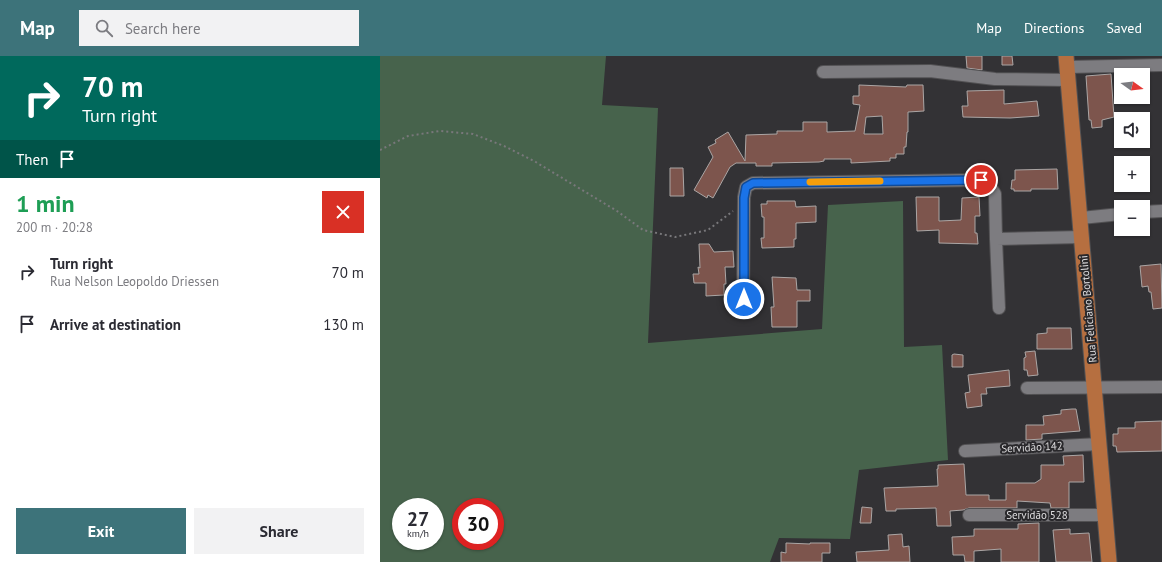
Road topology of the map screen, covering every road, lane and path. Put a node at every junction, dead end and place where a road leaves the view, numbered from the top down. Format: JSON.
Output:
{"nodes":[{"id":1,"x":1162,"y":65,"type":"edge"},
{"id":2,"x":1067,"y":68,"type":"edge"},
{"id":3,"x":824,"y":72,"type":"dead end"},
{"id":4,"x":380,"y":150,"type":"edge"},
{"id":5,"x":744,"y":198,"type":"junction"},
{"id":6,"x":1162,"y":211,"type":"edge"},
{"id":7,"x":1150,"y":212,"type":"edge"},
{"id":8,"x":1114,"y":215,"type":"edge"},
{"id":9,"x":1081,"y":218,"type":"junction"},
{"id":10,"x":1082,"y":237,"type":"junction"},
{"id":11,"x":996,"y":239,"type":"junction"},
{"id":12,"x":744,"y":299,"type":"dead end"},
{"id":13,"x":999,"y":308,"type":"dead end"},
{"id":14,"x":1095,"y":387,"type":"junction"},
{"id":15,"x":1162,"y":387,"type":"edge"},
{"id":16,"x":1027,"y":388,"type":"dead end"},
{"id":17,"x":1100,"y":444,"type":"junction"},
{"id":18,"x":965,"y":451,"type":"dead end"},
{"id":19,"x":969,"y":515,"type":"dead end"},
{"id":20,"x":1106,"y":515,"type":"junction"},
{"id":21,"x":1109,"y":562,"type":"edge"}],
"edges":[{"from":1,"to":2,"type":"street"},
{"from":2,"to":3,"type":"street"},
{"from":2,"to":9,"type":"main road","name":"Rua Feliciano Bortolini"},
{"from":4,"to":5,"type":"path"},
{"from":5,"to":11,"type":"street"},
{"from":5,"to":12,"type":"street"},
{"from":6,"to":7,"type":"street"},
{"from":8,"to":9,"type":"street"},
{"from":9,"to":10,"type":"main road","name":"Rua Feliciano Bortolini"},
{"from":10,"to":11,"type":"street"},
{"from":10,"to":14,"type":"main road","name":"Rua Feliciano Bortolini"},
{"from":11,"to":13,"type":"street"},
{"from":14,"to":15,"type":"street"},
{"from":14,"to":16,"type":"street"},
{"from":14,"to":17,"type":"main road","name":"Rua Feliciano Bortolini"},
{"from":17,"to":18,"type":"street","name":"Servidão 142"},
{"from":17,"to":20,"type":"main road","name":"Rua Feliciano Bortolini"},
{"from":19,"to":20,"type":"street","name":"Servidão 528"},
{"from":20,"to":21,"type":"main road","name":"Rua Feliciano Bortolini"}]}
